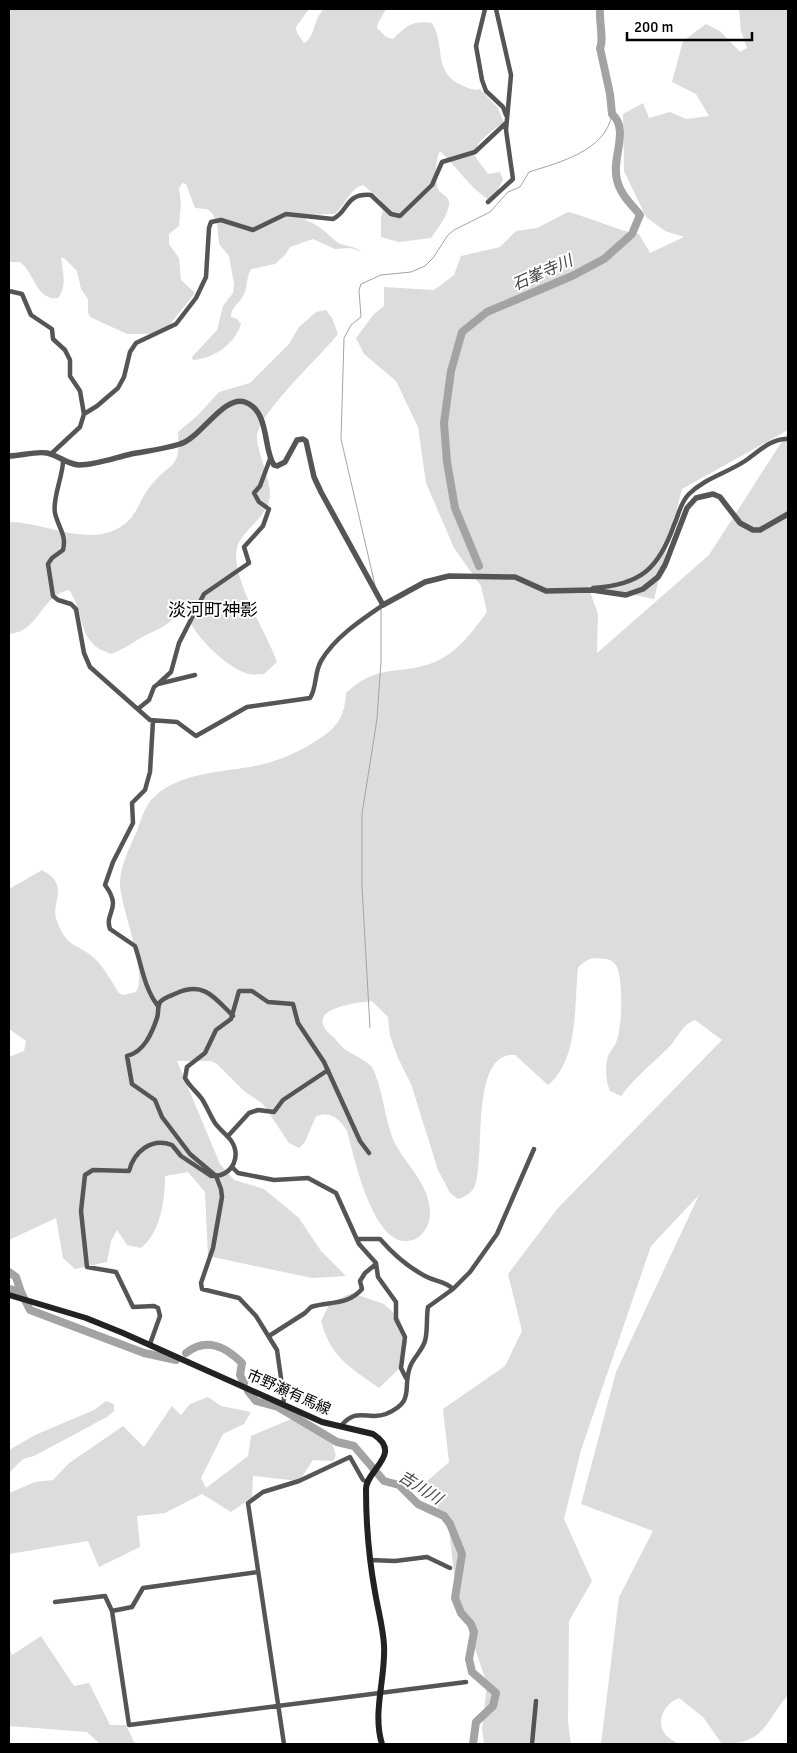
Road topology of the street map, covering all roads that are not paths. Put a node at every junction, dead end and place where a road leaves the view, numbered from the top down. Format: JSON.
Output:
{"nodes":[{"id":1,"x":484,"y":9,"type":"edge"},
{"id":2,"x":496,"y":9,"type":"edge"},
{"id":3,"x":506,"y":116,"type":"junction"},
{"id":4,"x":506,"y":123,"type":"junction"},
{"id":5,"x":488,"y":202,"type":"dead end"},
{"id":6,"x":9,"y":291,"type":"edge"},
{"id":7,"x":84,"y":414,"type":"junction"},
{"id":8,"x":788,"y":439,"type":"edge"},
{"id":9,"x":51,"y":454,"type":"junction"},
{"id":10,"x":9,"y":456,"type":"edge"},
{"id":11,"x":270,"y":460,"type":"junction"},
{"id":12,"x":63,"y":461,"type":"junction"},
{"id":13,"x":788,"y":514,"type":"edge"},
{"id":14,"x":592,"y":590,"type":"junction"},
{"id":15,"x":383,"y":605,"type":"junction"},
{"id":16,"x":195,"y":675,"type":"dead end"},
{"id":17,"x":158,"y":684,"type":"junction"},
{"id":18,"x":139,"y":708,"type":"junction"},
{"id":19,"x":153,"y":721,"type":"junction"},
{"id":20,"x":158,"y":1006,"type":"junction"},
{"id":21,"x":233,"y":1016,"type":"junction"},
{"id":22,"x":328,"y":1070,"type":"junction"},
{"id":23,"x":228,"y":1136,"type":"junction"},
{"id":24,"x":534,"y":1149,"type":"dead end"},
{"id":25,"x":369,"y":1153,"type":"dead end"},
{"id":26,"x":232,"y":1168,"type":"junction"},
{"id":27,"x":216,"y":1176,"type":"junction"},
{"id":28,"x":357,"y":1239,"type":"junction"},
{"id":29,"x":376,"y":1264,"type":"junction"},
{"id":30,"x":453,"y":1289,"type":"junction"},
{"id":31,"x":9,"y":1295,"type":"edge"},
{"id":32,"x":269,"y":1336,"type":"junction"},
{"id":33,"x":150,"y":1344,"type":"junction"},
{"id":34,"x":408,"y":1382,"type":"junction"},
{"id":35,"x":283,"y":1403,"type":"junction"},
{"id":36,"x":341,"y":1426,"type":"junction"},
{"id":37,"x":369,"y":1481,"type":"junction"},
{"id":38,"x":370,"y":1560,"type":"junction"},
{"id":39,"x":450,"y":1568,"type":"dead end"},
{"id":40,"x":258,"y":1572,"type":"junction"},
{"id":41,"x":55,"y":1602,"type":"dead end"},
{"id":42,"x":112,"y":1611,"type":"junction"},
{"id":43,"x":466,"y":1682,"type":"dead end"},
{"id":44,"x":381,"y":1692,"type":"junction"},
{"id":45,"x":536,"y":1701,"type":"dead end"},
{"id":46,"x":278,"y":1705,"type":"junction"},
{"id":47,"x":284,"y":1744,"type":"edge"},
{"id":48,"x":382,"y":1744,"type":"edge"},
{"id":49,"x":532,"y":1744,"type":"edge"}],
"edges":[{"from":1,"to":3,"type":"street"},
{"from":2,"to":3,"type":"street"},
{"from":3,"to":4,"type":"street"},
{"from":4,"to":5,"type":"street"},
{"from":4,"to":7,"type":"street"},
{"from":6,"to":7,"type":"street"},
{"from":7,"to":9,"type":"street"},
{"from":8,"to":14,"type":"street"},
{"from":9,"to":10,"type":"street"},
{"from":9,"to":12,"type":"street"},
{"from":11,"to":12,"type":"street"},
{"from":11,"to":15,"type":"street"},
{"from":11,"to":17,"type":"street"},
{"from":12,"to":18,"type":"street"},
{"from":13,"to":14,"type":"street"},
{"from":14,"to":15,"type":"street"},
{"from":15,"to":19,"type":"street"},
{"from":16,"to":17,"type":"street"},
{"from":17,"to":18,"type":"street"},
{"from":18,"to":19,"type":"street"},
{"from":19,"to":20,"type":"street"},
{"from":20,"to":21,"type":"street"},
{"from":20,"to":27,"type":"street"},
{"from":21,"to":22,"type":"street"},
{"from":21,"to":23,"type":"street"},
{"from":22,"to":23,"type":"street"},
{"from":22,"to":25,"type":"street"},
{"from":23,"to":26,"type":"street"},
{"from":24,"to":30,"type":"street"},
{"from":26,"to":27,"type":"street"},
{"from":26,"to":28,"type":"street"},
{"from":27,"to":32,"type":"street"},
{"from":27,"to":33,"type":"street"},
{"from":28,"to":29,"type":"street"},
{"from":28,"to":30,"type":"street"},
{"from":29,"to":32,"type":"street"},
{"from":29,"to":34,"type":"street"},
{"from":30,"to":34,"type":"street"},
{"from":31,"to":33,"type":"main road","name":"市野瀬有馬線"},
{"from":32,"to":35,"type":"street"},
{"from":33,"to":35,"type":"main road","name":"市野瀬有馬線"},
{"from":34,"to":36,"type":"street"},
{"from":35,"to":36,"type":"main road","name":"市野瀬有馬線"},
{"from":36,"to":37,"type":"main road","name":"市野瀬有馬線"},
{"from":37,"to":38,"type":"main road"},
{"from":37,"to":40,"type":"street"},
{"from":38,"to":39,"type":"street"},
{"from":38,"to":44,"type":"main road"},
{"from":40,"to":42,"type":"street"},
{"from":40,"to":46,"type":"street"},
{"from":41,"to":42,"type":"street"},
{"from":42,"to":46,"type":"street"},
{"from":43,"to":44,"type":"street"},
{"from":44,"to":46,"type":"street"},
{"from":44,"to":48,"type":"main road"},
{"from":45,"to":49,"type":"street"},
{"from":46,"to":47,"type":"street"}]}
